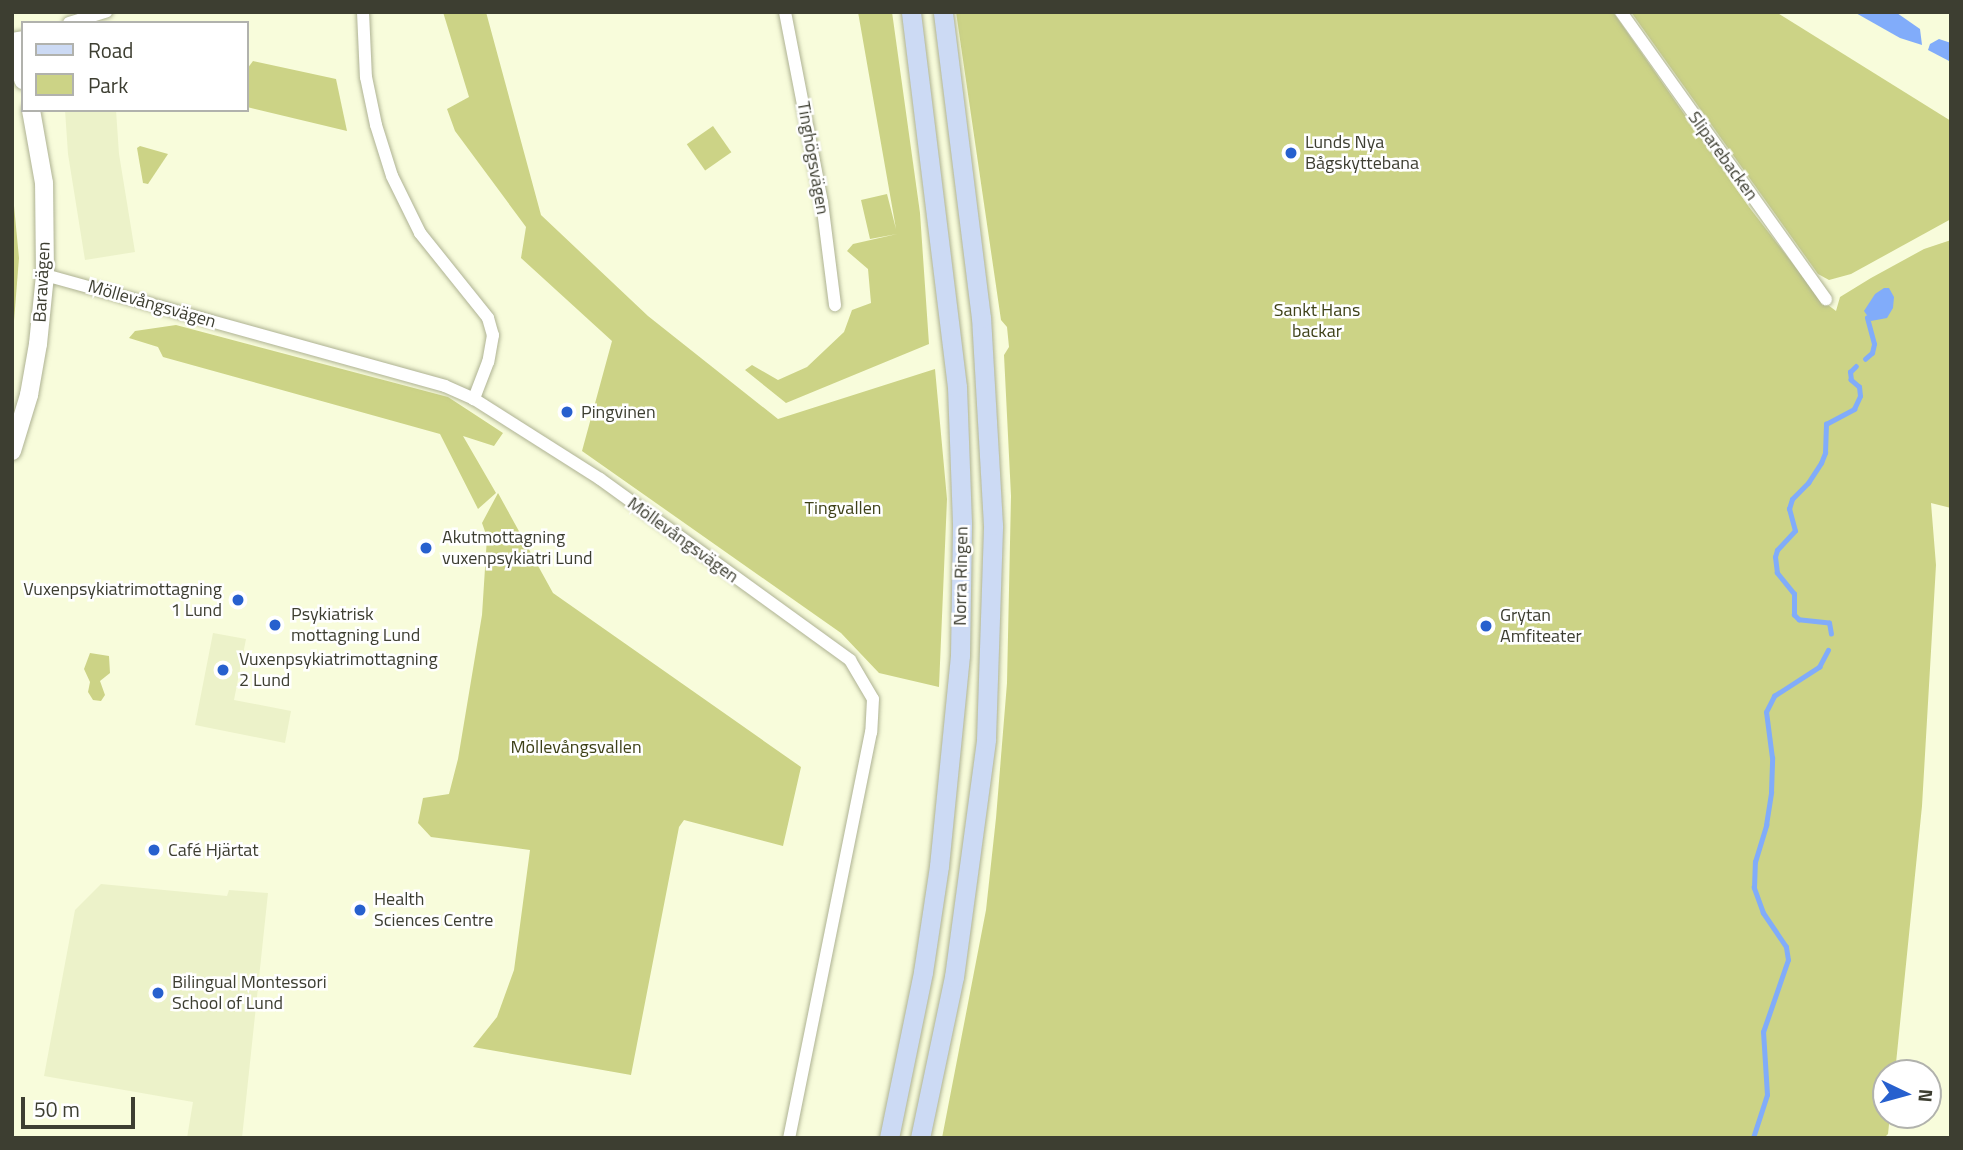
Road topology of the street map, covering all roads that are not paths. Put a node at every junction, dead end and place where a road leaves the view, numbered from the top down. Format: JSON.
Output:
{"nodes":[{"id":1,"x":106,"y":12,"type":"edge"},
{"id":2,"x":363,"y":12,"type":"edge"},
{"id":3,"x":785,"y":12,"type":"edge"},
{"id":4,"x":911,"y":12,"type":"edge"},
{"id":5,"x":943,"y":12,"type":"edge"},
{"id":6,"x":1621,"y":12,"type":"edge"},
{"id":7,"x":76,"y":21,"type":"edge"},
{"id":8,"x":12,"y":41,"type":"edge"},
{"id":9,"x":21,"y":72,"type":"edge"},
{"id":10,"x":32,"y":112,"type":"edge"},
{"id":11,"x":44,"y":275,"type":"junction"},
{"id":12,"x":1826,"y":299,"type":"dead end"},
{"id":13,"x":835,"y":305,"type":"dead end"},
{"id":14,"x":474,"y":399,"type":"junction"},
{"id":15,"x":12,"y":451,"type":"edge"},
{"id":16,"x":789,"y":1138,"type":"edge"},
{"id":17,"x":889,"y":1138,"type":"edge"},
{"id":18,"x":920,"y":1138,"type":"edge"}],
"edges":[{"from":1,"to":7,"type":"street"},
{"from":2,"to":14,"type":"street"},
{"from":3,"to":13,"type":"street","name":"Tinghögsvägen"},
{"from":4,"to":17,"type":"main road","name":"Norra Ringen"},
{"from":5,"to":18,"type":"main road","name":"Norra Ringen"},
{"from":6,"to":12,"type":"street","name":"Sliparebacken"},
{"from":8,"to":9,"type":"street"},
{"from":10,"to":11,"type":"street","name":"Baravägen"},
{"from":11,"to":14,"type":"street","name":"Möllevångsvägen"},
{"from":11,"to":15,"type":"street","name":"Baravägen"},
{"from":14,"to":16,"type":"street","name":"Möllevångsvägen"}]}
